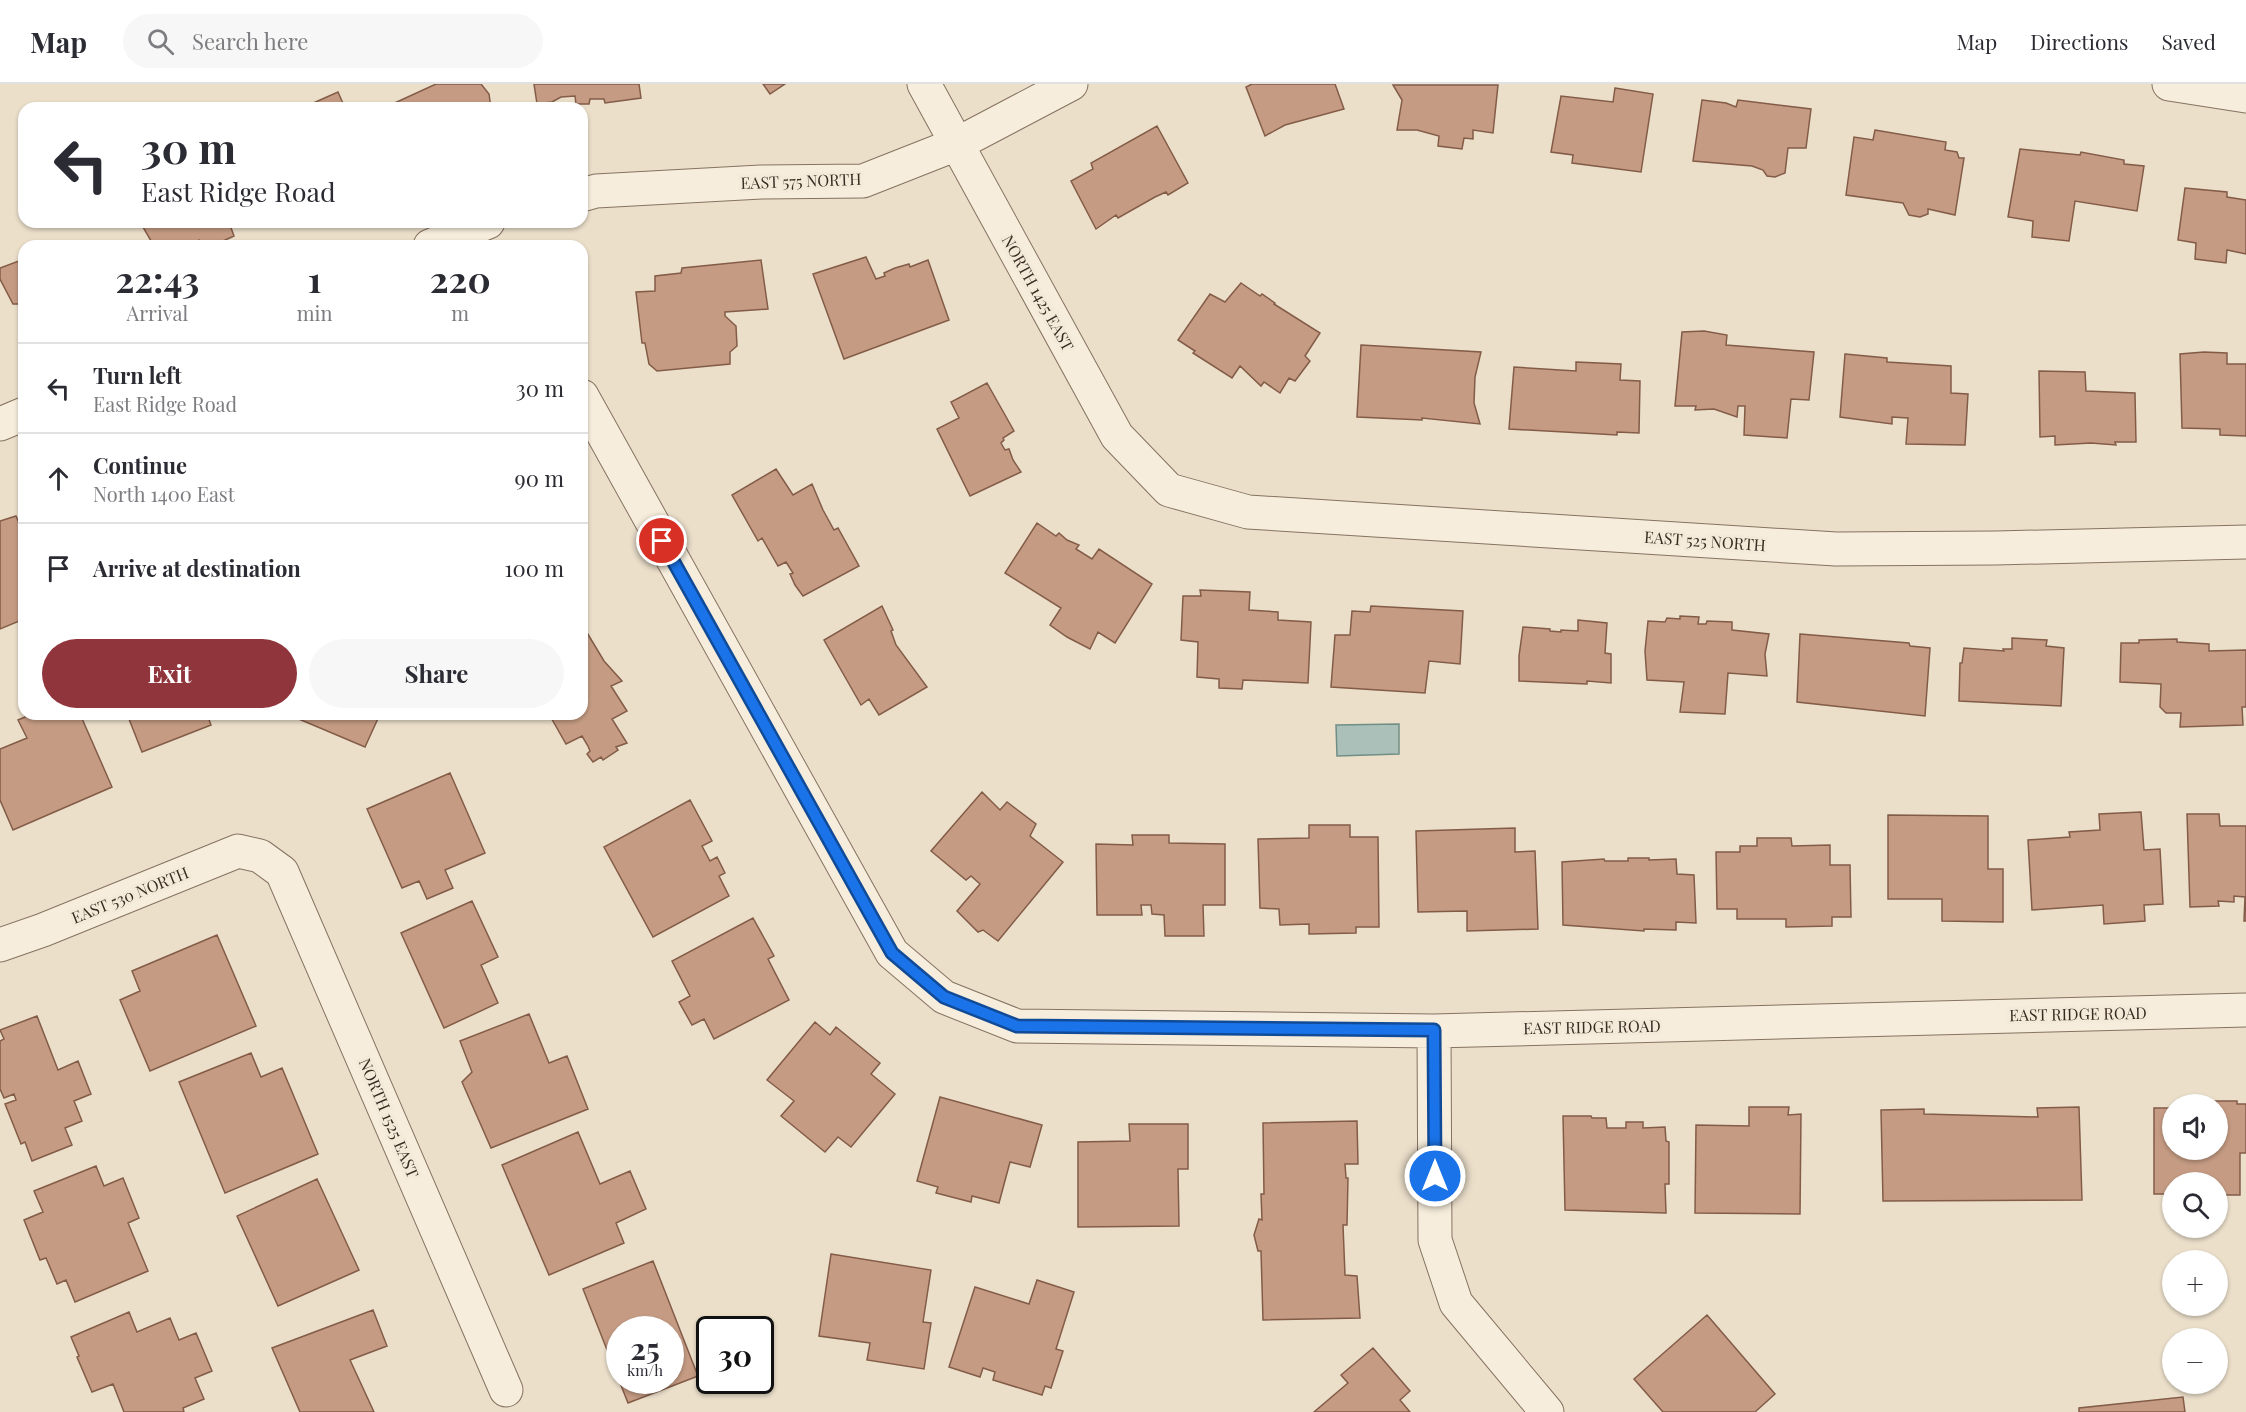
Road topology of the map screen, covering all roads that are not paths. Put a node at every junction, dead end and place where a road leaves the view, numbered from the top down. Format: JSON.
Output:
{"nodes":[{"id":1,"x":924,"y":84,"type":"edge"},
{"id":2,"x":1071,"y":84,"type":"edge"},
{"id":3,"x":2169,"y":84,"type":"edge"},
{"id":4,"x":2246,"y":96,"type":"edge"},
{"id":5,"x":957,"y":144,"type":"junction"},
{"id":6,"x":588,"y":193,"type":"edge"},
{"id":7,"x":491,"y":230,"type":"edge"},
{"id":8,"x":452,"y":240,"type":"edge"},
{"id":9,"x":588,"y":407,"type":"edge"},
{"id":10,"x":18,"y":416,"type":"edge"},
{"id":11,"x":0,"y":424,"type":"edge"},
{"id":12,"x":1168,"y":490,"type":"joint"},
{"id":13,"x":2246,"y":542,"type":"edge"},
{"id":14,"x":260,"y":856,"type":"joint"},
{"id":15,"x":0,"y":945,"type":"edge"},
{"id":16,"x":2246,"y":1010,"type":"edge"},
{"id":17,"x":1434,"y":1030,"type":"junction"},
{"id":18,"x":506,"y":1390,"type":"dead end"},
{"id":19,"x":1547,"y":1412,"type":"edge"}],
"edges":[{"from":1,"to":5,"type":"street","name":"NORTH 1425 EAST"},
{"from":2,"to":5,"type":"street","name":"EAST 575 NORTH"},
{"from":3,"to":4,"type":"street"},
{"from":5,"to":6,"type":"street","name":"EAST 575 NORTH"},
{"from":5,"to":12,"type":"street","name":"NORTH 1425 EAST"},
{"from":7,"to":8,"type":"street"},
{"from":9,"to":17,"type":"street","name":"EAST RIDGE ROAD"},
{"from":10,"to":11,"type":"street"},
{"from":12,"to":13,"type":"street","name":"EAST 525 NORTH"},
{"from":14,"to":15,"type":"street","name":"EAST 530 NORTH"},
{"from":14,"to":18,"type":"street","name":"NORTH 1525 EAST"},
{"from":16,"to":17,"type":"street","name":"EAST RIDGE ROAD"},
{"from":17,"to":19,"type":"street"}]}
